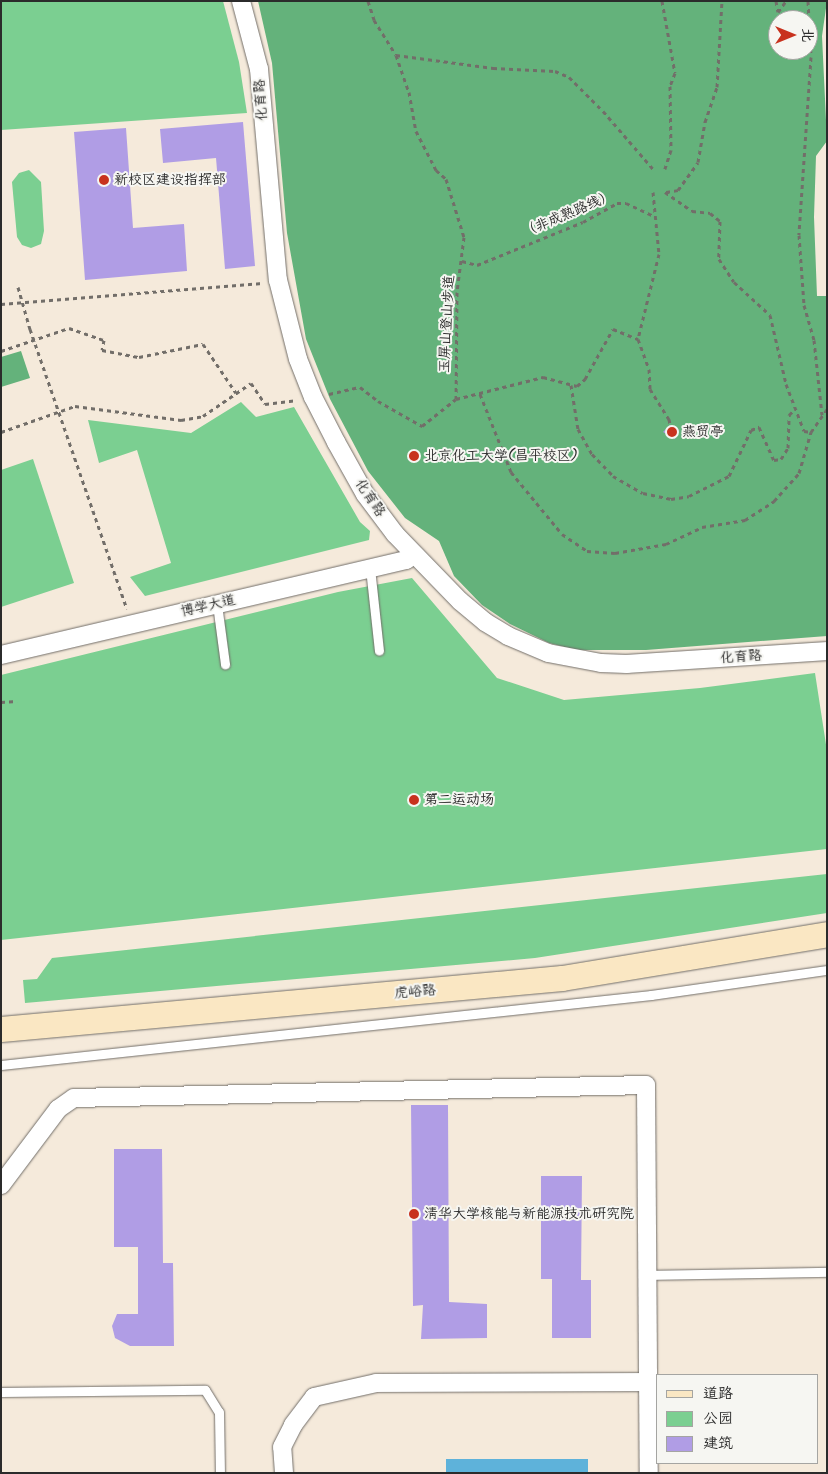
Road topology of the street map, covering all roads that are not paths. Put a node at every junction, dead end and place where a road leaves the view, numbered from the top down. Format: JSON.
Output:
{"nodes":[{"id":1,"x":241,"y":1,"type":"edge"},
{"id":2,"x":414,"y":555,"type":"junction"},
{"id":3,"x":370,"y":568,"type":"junction"},
{"id":4,"x":218,"y":604,"type":"junction"},
{"id":5,"x":379,"y":651,"type":"dead end"},
{"id":6,"x":827,"y":651,"type":"edge"},
{"id":7,"x":1,"y":655,"type":"edge"},
{"id":8,"x":225,"y":664,"type":"dead end"},
{"id":9,"x":827,"y":934,"type":"edge"},
{"id":10,"x":827,"y":970,"type":"edge"},
{"id":11,"x":1,"y":1029,"type":"edge"},
{"id":12,"x":1,"y":1066,"type":"edge"},
{"id":13,"x":1,"y":1186,"type":"edge"},
{"id":14,"x":827,"y":1272,"type":"edge"},
{"id":15,"x":648,"y":1275,"type":"junction"},
{"id":16,"x":649,"y":1382,"type":"junction"},
{"id":17,"x":1,"y":1392,"type":"edge"},
{"id":18,"x":220,"y":1473,"type":"edge"},
{"id":19,"x":284,"y":1473,"type":"edge"},
{"id":20,"x":650,"y":1473,"type":"edge"}],
"edges":[{"from":1,"to":2,"type":"street","name":"化育路"},
{"from":2,"to":3,"type":"street","name":"博学大道"},
{"from":2,"to":6,"type":"street","name":"化育路"},
{"from":3,"to":4,"type":"street","name":"博学大道"},
{"from":3,"to":5,"type":"lane"},
{"from":4,"to":7,"type":"street","name":"博学大道"},
{"from":4,"to":8,"type":"lane"},
{"from":9,"to":11,"type":"street","name":"虎峪路"},
{"from":10,"to":12,"type":"lane"},
{"from":13,"to":15,"type":"street"},
{"from":14,"to":15,"type":"lane"},
{"from":15,"to":16,"type":"street"},
{"from":16,"to":19,"type":"street"},
{"from":16,"to":20,"type":"street"},
{"from":17,"to":18,"type":"lane"}]}
